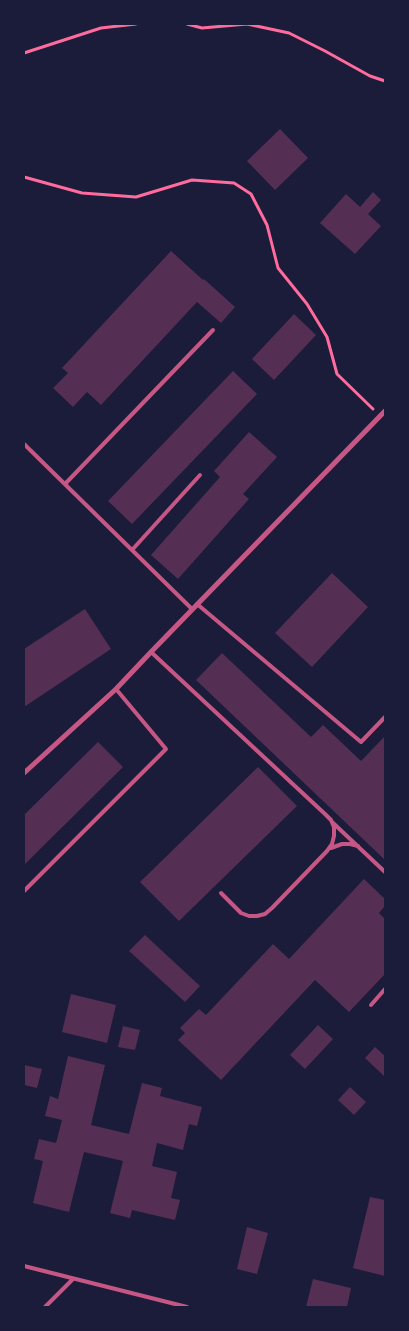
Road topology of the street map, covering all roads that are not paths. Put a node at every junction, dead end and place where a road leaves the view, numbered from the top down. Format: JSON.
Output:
{"nodes":[{"id":1,"x":213,"y":330,"type":"dead end"},
{"id":2,"x":385,"y":411,"type":"edge"},
{"id":3,"x":383,"y":417,"type":"edge"},
{"id":4,"x":24,"y":444,"type":"edge"},
{"id":5,"x":200,"y":475,"type":"dead end"},
{"id":6,"x":65,"y":484,"type":"junction"},
{"id":7,"x":132,"y":550,"type":"junction"},
{"id":8,"x":197,"y":604,"type":"junction"},
{"id":9,"x":192,"y":609,"type":"junction"},
{"id":10,"x":151,"y":652,"type":"junction"},
{"id":11,"x":116,"y":689,"type":"junction"},
{"id":12,"x":385,"y":718,"type":"edge"},
{"id":13,"x":24,"y":774,"type":"edge"},
{"id":14,"x":331,"y":820,"type":"junction"},
{"id":15,"x":327,"y":851,"type":"junction"},
{"id":16,"x":363,"y":851,"type":"junction"},
{"id":17,"x":385,"y":872,"type":"edge"},
{"id":18,"x":24,"y":892,"type":"edge"},
{"id":19,"x":220,"y":893,"type":"dead end"},
{"id":20,"x":385,"y":989,"type":"edge"},
{"id":21,"x":371,"y":1005,"type":"dead end"},
{"id":22,"x":24,"y":1266,"type":"edge"},
{"id":23,"x":73,"y":1279,"type":"junction"},
{"id":24,"x":45,"y":1307,"type":"edge"},
{"id":25,"x":187,"y":1307,"type":"edge"}],
"edges":[{"from":1,"to":6,"type":"lane"},
{"from":2,"to":3,"type":"street"},
{"from":3,"to":8,"type":"street"},
{"from":4,"to":6,"type":"lane"},
{"from":5,"to":7,"type":"lane"},
{"from":6,"to":7,"type":"lane"},
{"from":7,"to":9,"type":"lane"},
{"from":8,"to":9,"type":"street"},
{"from":8,"to":12,"type":"lane"},
{"from":9,"to":10,"type":"street"},
{"from":10,"to":11,"type":"street"},
{"from":10,"to":14,"type":"lane"},
{"from":11,"to":13,"type":"street"},
{"from":11,"to":18,"type":"lane"},
{"from":14,"to":15,"type":"lane"},
{"from":14,"to":16,"type":"lane"},
{"from":15,"to":16,"type":"lane"},
{"from":15,"to":19,"type":"lane"},
{"from":16,"to":17,"type":"lane"},
{"from":20,"to":21,"type":"lane"},
{"from":22,"to":23,"type":"lane"},
{"from":23,"to":24,"type":"lane"},
{"from":23,"to":25,"type":"lane"}]}
